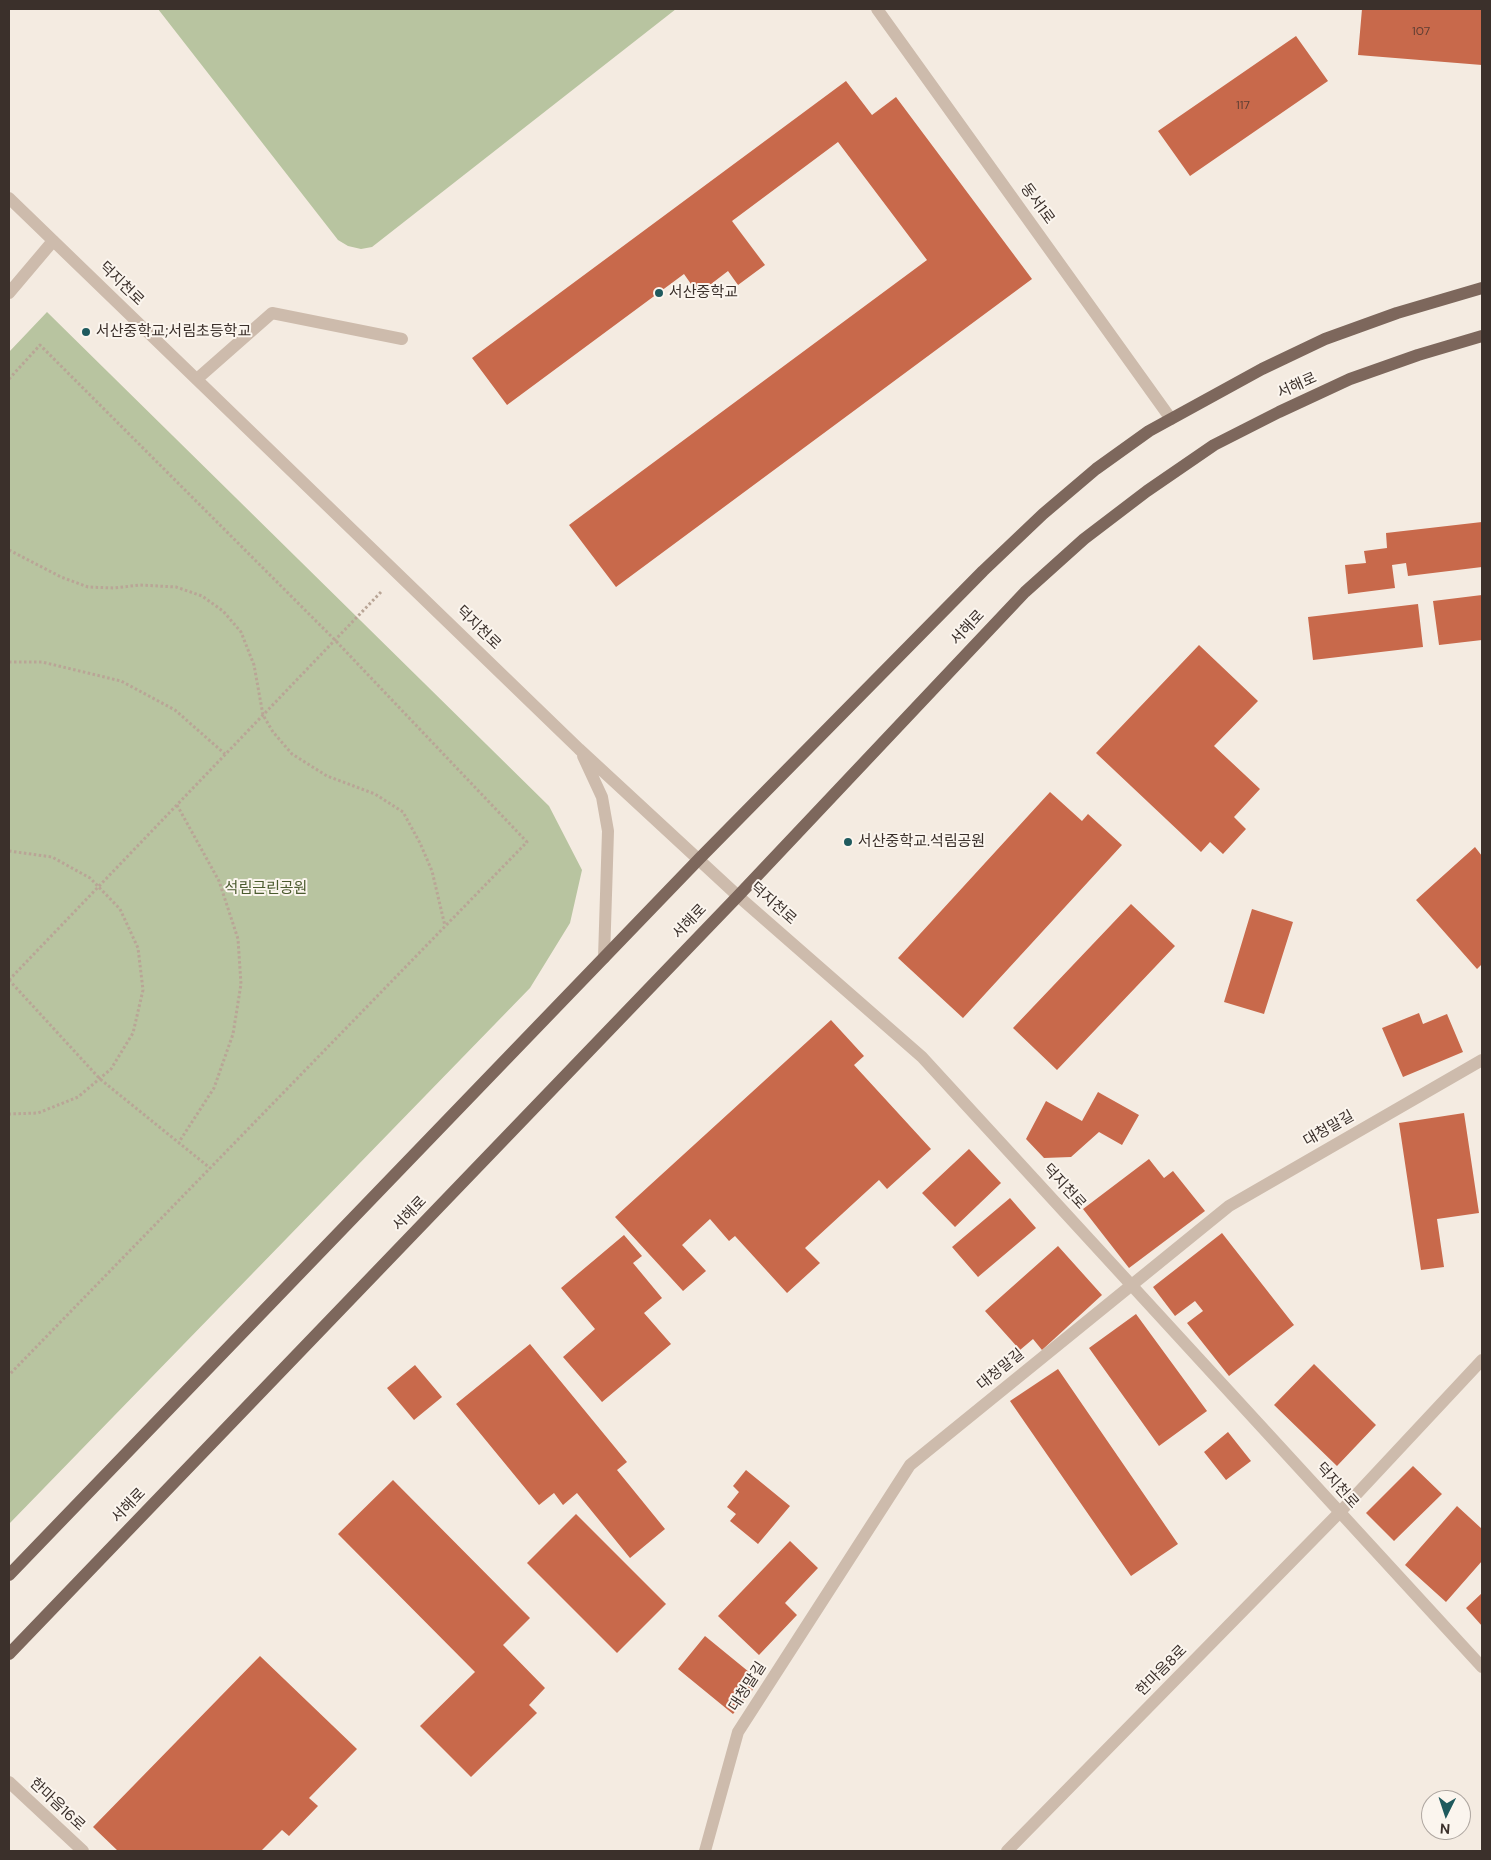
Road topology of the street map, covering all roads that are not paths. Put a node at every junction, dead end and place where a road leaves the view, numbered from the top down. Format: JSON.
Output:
{"nodes":[{"id":1,"x":877,"y":9,"type":"edge"},
{"id":2,"x":9,"y":198,"type":"edge"},
{"id":3,"x":53,"y":241,"type":"junction"},
{"id":4,"x":1482,"y":288,"type":"edge"},
{"id":5,"x":9,"y":293,"type":"edge"},
{"id":6,"x":1482,"y":336,"type":"edge"},
{"id":7,"x":402,"y":339,"type":"dead end"},
{"id":8,"x":197,"y":380,"type":"junction"},
{"id":9,"x":1171,"y":419,"type":"junction"},
{"id":10,"x":579,"y":749,"type":"junction"},
{"id":11,"x":699,"y":860,"type":"junction"},
{"id":12,"x":738,"y":896,"type":"junction"},
{"id":13,"x":604,"y":958,"type":"junction"},
{"id":14,"x":1482,"y":1060,"type":"edge"},
{"id":15,"x":1133,"y":1284,"type":"junction"},
{"id":16,"x":1482,"y":1360,"type":"edge"},
{"id":17,"x":1340,"y":1513,"type":"junction"},
{"id":18,"x":9,"y":1575,"type":"edge"},
{"id":19,"x":9,"y":1654,"type":"edge"},
{"id":20,"x":1482,"y":1667,"type":"edge"},
{"id":21,"x":9,"y":1782,"type":"edge"},
{"id":22,"x":83,"y":1851,"type":"edge"},
{"id":23,"x":705,"y":1851,"type":"edge"},
{"id":24,"x":1007,"y":1851,"type":"edge"}],
"edges":[{"from":1,"to":9,"type":"street","name":"동서1로"},
{"from":2,"to":3,"type":"street","name":"덕지천로"},
{"from":3,"to":5,"type":"street"},
{"from":3,"to":8,"type":"street","name":"덕지천로"},
{"from":4,"to":9,"type":"main road","name":"서해로"},
{"from":6,"to":12,"type":"main road","name":"서해로"},
{"from":7,"to":8,"type":"street"},
{"from":8,"to":10,"type":"street","name":"덕지천로"},
{"from":9,"to":11,"type":"main road","name":"서해로"},
{"from":10,"to":11,"type":"street","name":"덕지천로"},
{"from":10,"to":13,"type":"street"},
{"from":11,"to":12,"type":"street","name":"덕지천로"},
{"from":11,"to":13,"type":"main road","name":"서해로"},
{"from":12,"to":15,"type":"street","name":"덕지천로"},
{"from":12,"to":19,"type":"main road","name":"서해로"},
{"from":13,"to":18,"type":"main road","name":"서해로"},
{"from":14,"to":15,"type":"street","name":"대청말길"},
{"from":15,"to":17,"type":"street","name":"덕지천로"},
{"from":15,"to":23,"type":"street","name":"대청말길"},
{"from":16,"to":17,"type":"street","name":"한마음8로"},
{"from":17,"to":20,"type":"street","name":"덕지천로"},
{"from":17,"to":24,"type":"street","name":"한마음8로"},
{"from":21,"to":22,"type":"street","name":"한마음16로"}]}
